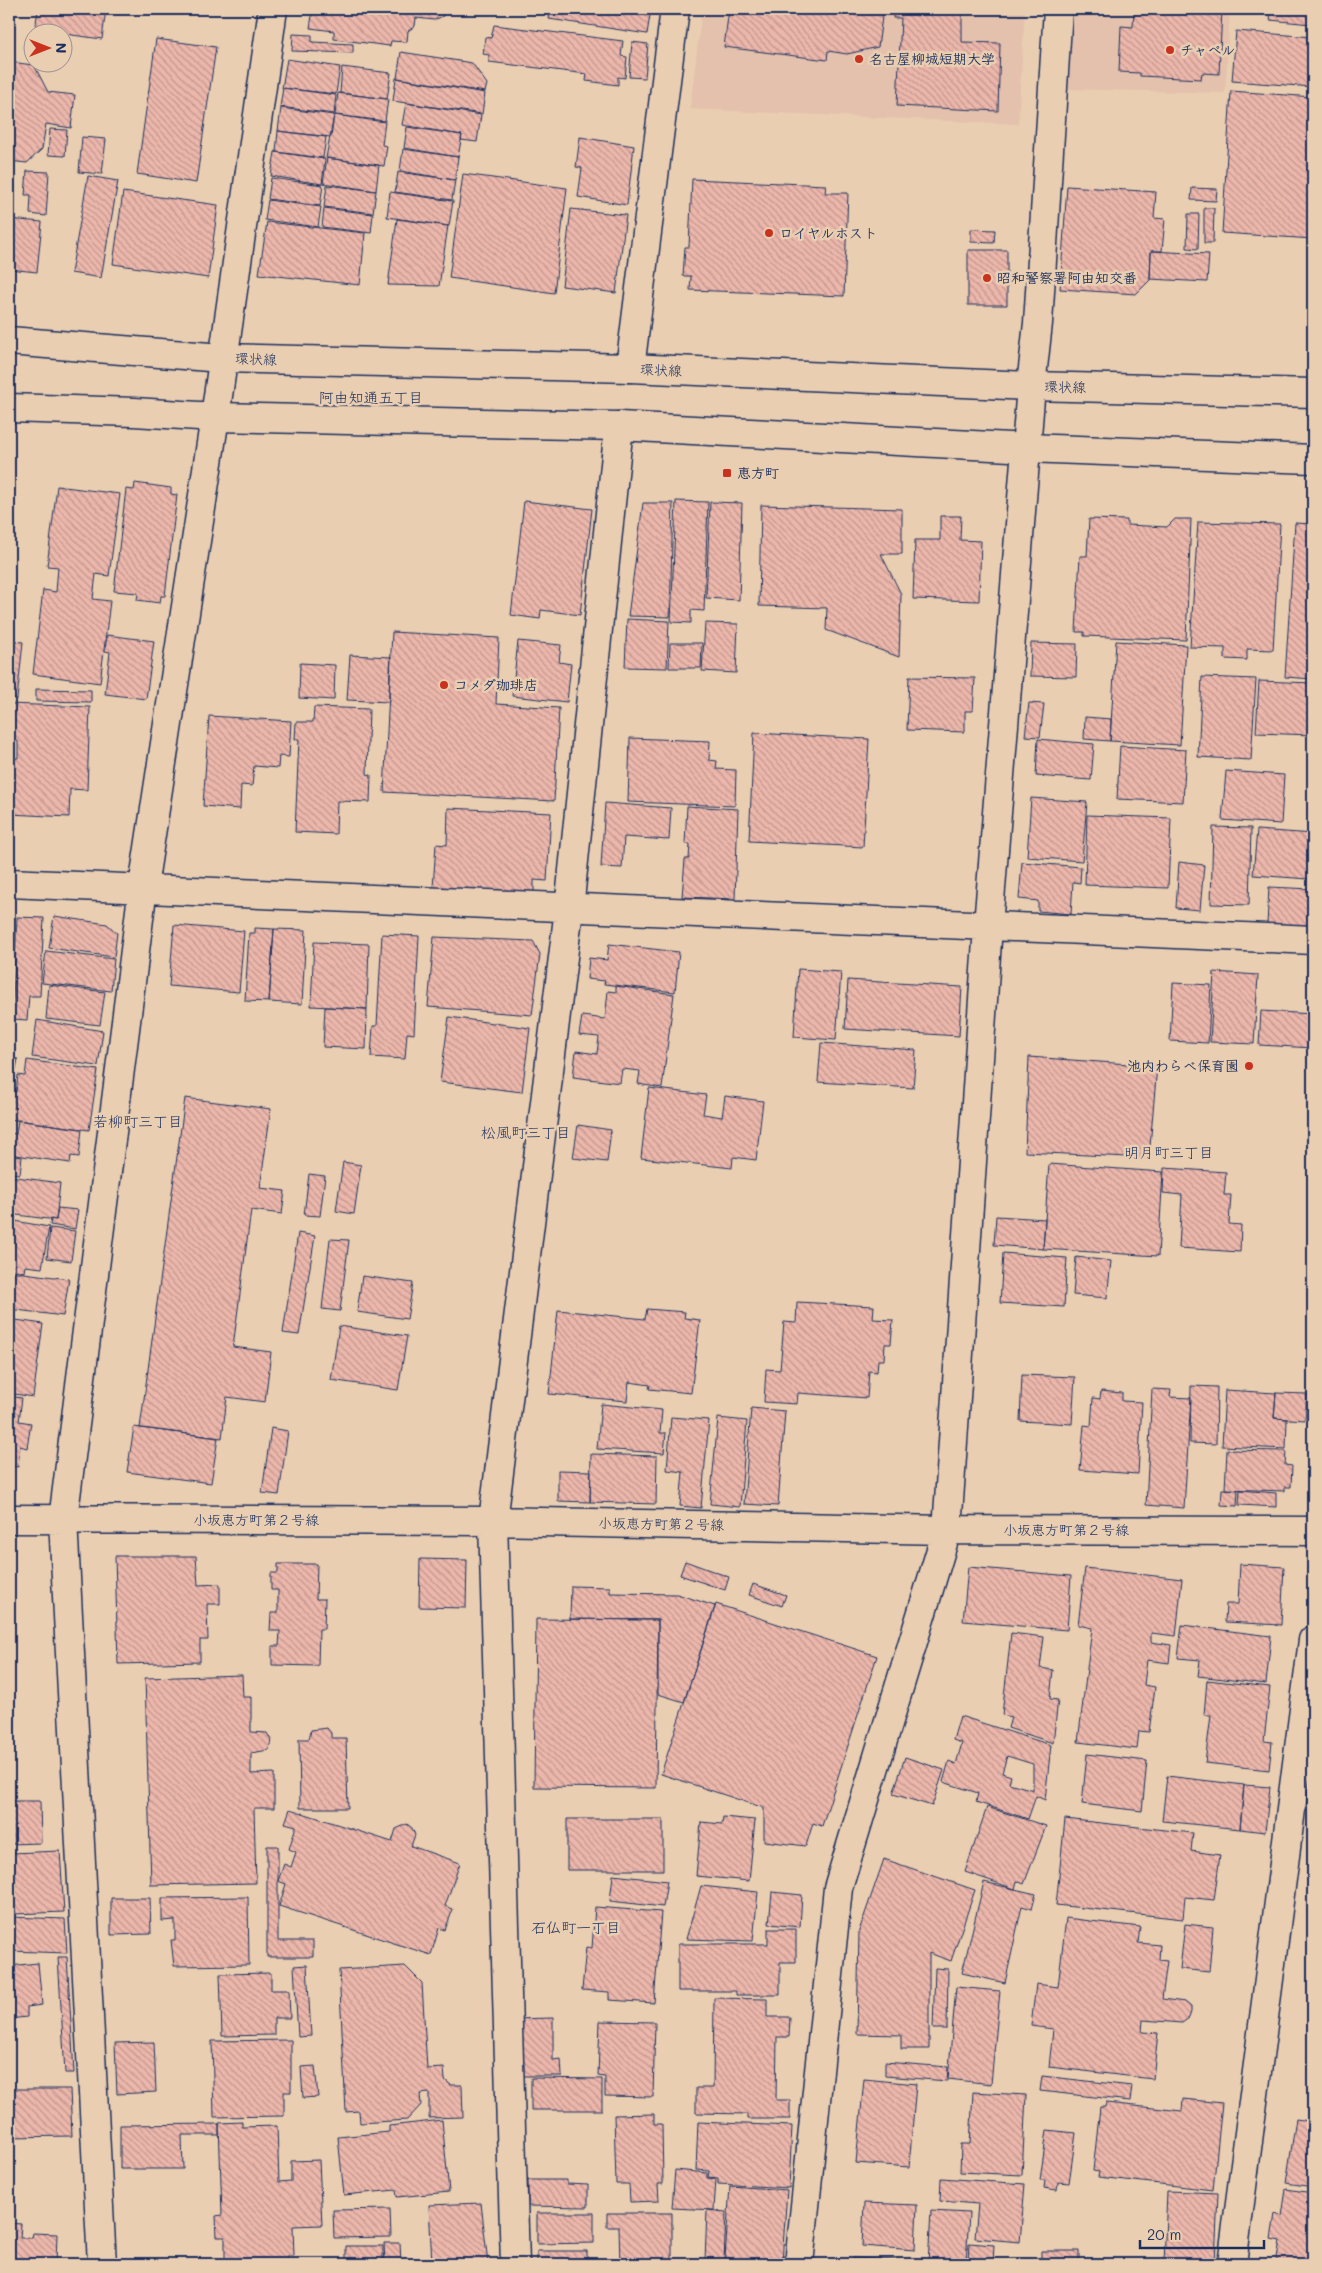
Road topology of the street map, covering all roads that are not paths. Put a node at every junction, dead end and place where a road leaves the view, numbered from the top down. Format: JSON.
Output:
{"nodes":[{"id":1,"x":273,"y":9,"type":"edge"},
{"id":2,"x":675,"y":9,"type":"edge"},
{"id":3,"x":1058,"y":9,"type":"edge"},
{"id":4,"x":9,"y":341,"type":"edge"},
{"id":5,"x":222,"y":358,"type":"junction"},
{"id":6,"x":630,"y":368,"type":"junction"},
{"id":7,"x":1031,"y":386,"type":"junction"},
{"id":8,"x":1313,"y":393,"type":"edge"},
{"id":9,"x":9,"y":408,"type":"edge"},
{"id":10,"x":215,"y":417,"type":"junction"},
{"id":11,"x":619,"y":426,"type":"junction"},
{"id":12,"x":1027,"y":448,"type":"junction"},
{"id":13,"x":1313,"y":459,"type":"edge"},
{"id":14,"x":9,"y":883,"type":"edge"},
{"id":15,"x":143,"y":887,"type":"junction"},
{"id":16,"x":569,"y":909,"type":"junction"},
{"id":17,"x":988,"y":926,"type":"junction"},
{"id":18,"x":1313,"y":940,"type":"edge"},
{"id":19,"x":9,"y":1519,"type":"edge"},
{"id":20,"x":63,"y":1520,"type":"junction"},
{"id":21,"x":493,"y":1521,"type":"junction"},
{"id":22,"x":947,"y":1530,"type":"junction"},
{"id":23,"x":1313,"y":1531,"type":"edge"},
{"id":24,"x":1313,"y":1640,"type":"edge"},
{"id":25,"x":102,"y":2264,"type":"edge"},
{"id":26,"x":515,"y":2264,"type":"edge"},
{"id":27,"x":799,"y":2264,"type":"edge"},
{"id":28,"x":1232,"y":2264,"type":"edge"}],
"edges":[{"from":1,"to":5,"type":"street"},
{"from":2,"to":6,"type":"street"},
{"from":3,"to":7,"type":"street"},
{"from":4,"to":5,"type":"street","name":"環状線"},
{"from":5,"to":6,"type":"street","name":"環状線"},
{"from":5,"to":10,"type":"street"},
{"from":6,"to":7,"type":"street","name":"環状線"},
{"from":7,"to":8,"type":"street","name":"環状線"},
{"from":7,"to":12,"type":"street"},
{"from":9,"to":10,"type":"street"},
{"from":10,"to":11,"type":"street"},
{"from":10,"to":15,"type":"street"},
{"from":11,"to":12,"type":"street"},
{"from":11,"to":16,"type":"street"},
{"from":12,"to":13,"type":"street"},
{"from":12,"to":17,"type":"street"},
{"from":14,"to":15,"type":"street"},
{"from":15,"to":16,"type":"street"},
{"from":15,"to":20,"type":"street"},
{"from":16,"to":17,"type":"street"},
{"from":16,"to":21,"type":"street"},
{"from":17,"to":18,"type":"street"},
{"from":17,"to":22,"type":"street"},
{"from":19,"to":20,"type":"street","name":"小坂恵方町第２号線"},
{"from":20,"to":21,"type":"street","name":"小坂恵方町第２号線"},
{"from":20,"to":25,"type":"street"},
{"from":21,"to":22,"type":"street","name":"小坂恵方町第２号線"},
{"from":21,"to":26,"type":"street"},
{"from":22,"to":23,"type":"street","name":"小坂恵方町第２号線"},
{"from":22,"to":27,"type":"street"},
{"from":24,"to":28,"type":"street"}]}
